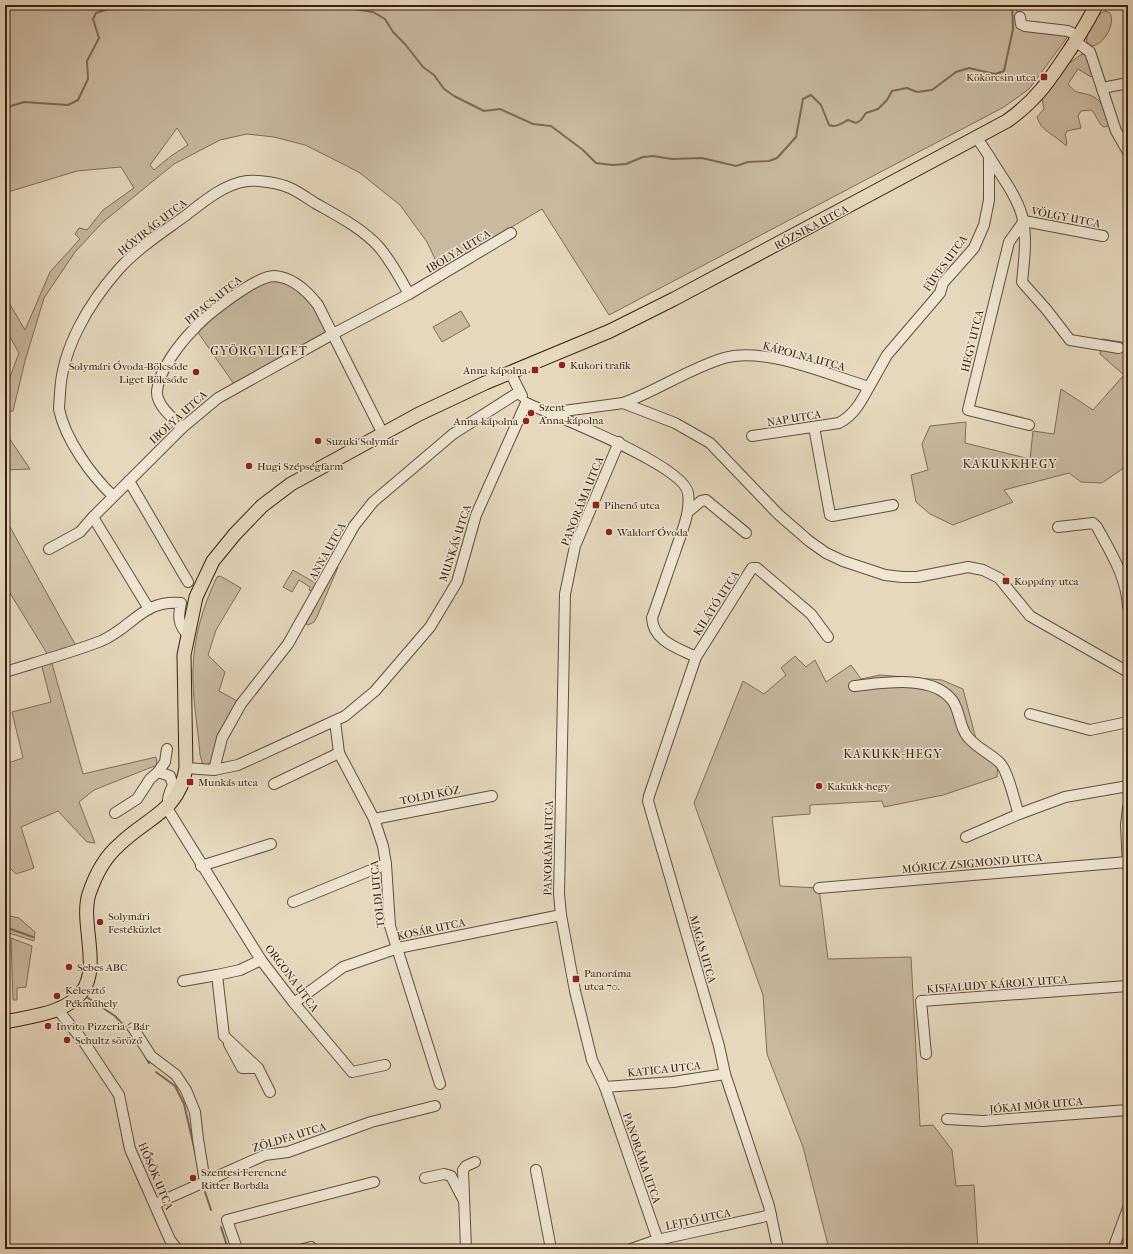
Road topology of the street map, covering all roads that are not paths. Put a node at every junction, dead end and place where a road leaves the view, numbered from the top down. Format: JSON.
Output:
{"nodes":[{"id":1,"x":1096,"y":5,"type":"edge"},
{"id":2,"x":1020,"y":17,"type":"dead end"},
{"id":3,"x":1077,"y":39,"type":"junction"},
{"id":4,"x":1128,"y":83,"type":"edge"},
{"id":5,"x":1102,"y":88,"type":"junction"},
{"id":6,"x":977,"y":138,"type":"junction"},
{"id":7,"x":1128,"y":152,"type":"edge"},
{"id":8,"x":989,"y":156,"type":"junction"},
{"id":9,"x":1024,"y":221,"type":"junction"},
{"id":10,"x":511,"y":234,"type":"dead end"},
{"id":11,"x":1103,"y":236,"type":"dead end"},
{"id":12,"x":409,"y":294,"type":"junction"},
{"id":13,"x":333,"y":334,"type":"junction"},
{"id":14,"x":1119,"y":348,"type":"dead end"},
{"id":15,"x":510,"y":372,"type":"junction"},
{"id":16,"x":869,"y":387,"type":"junction"},
{"id":17,"x":519,"y":392,"type":"junction"},
{"id":18,"x":526,"y":403,"type":"junction"},
{"id":19,"x":623,"y":403,"type":"junction"},
{"id":20,"x":549,"y":413,"type":"junction"},
{"id":21,"x":1029,"y":425,"type":"dead end"},
{"id":22,"x":814,"y":427,"type":"junction"},
{"id":23,"x":182,"y":428,"type":"junction"},
{"id":24,"x":383,"y":434,"type":"junction"},
{"id":25,"x":752,"y":436,"type":"dead end"},
{"id":26,"x":619,"y":442,"type":"junction"},
{"id":27,"x":129,"y":481,"type":"junction"},
{"id":28,"x":112,"y":496,"type":"junction"},
{"id":29,"x":893,"y":505,"type":"dead end"},
{"id":30,"x":688,"y":512,"type":"junction"},
{"id":31,"x":93,"y":517,"type":"junction"},
{"id":32,"x":1058,"y":527,"type":"dead end"},
{"id":33,"x":746,"y":533,"type":"dead end"},
{"id":34,"x":49,"y":549,"type":"dead end"},
{"id":35,"x":188,"y":582,"type":"dead end"},
{"id":36,"x":1128,"y":589,"type":"edge"},
{"id":37,"x":1128,"y":606,"type":"edge"},
{"id":38,"x":149,"y":609,"type":"junction"},
{"id":39,"x":188,"y":634,"type":"junction"},
{"id":40,"x":828,"y":637,"type":"dead end"},
{"id":41,"x":696,"y":657,"type":"junction"},
{"id":42,"x":5,"y":672,"type":"edge"},
{"id":43,"x":1128,"y":672,"type":"edge"},
{"id":44,"x":854,"y":686,"type":"dead end"},
{"id":45,"x":1030,"y":714,"type":"dead end"},
{"id":46,"x":335,"y":720,"type":"junction"},
{"id":47,"x":1128,"y":722,"type":"edge"},
{"id":48,"x":167,"y":749,"type":"dead end"},
{"id":49,"x":339,"y":753,"type":"junction"},
{"id":50,"x":186,"y":768,"type":"junction"},
{"id":51,"x":214,"y":770,"type":"junction"},
{"id":52,"x":158,"y":772,"type":"junction"},
{"id":53,"x":274,"y":784,"type":"dead end"},
{"id":54,"x":1128,"y":786,"type":"edge"},
{"id":55,"x":492,"y":796,"type":"dead end"},
{"id":56,"x":167,"y":808,"type":"junction"},
{"id":57,"x":1128,"y":808,"type":"edge"},
{"id":58,"x":115,"y":813,"type":"dead end"},
{"id":59,"x":1019,"y":814,"type":"junction"},
{"id":60,"x":374,"y":819,"type":"junction"},
{"id":61,"x":966,"y":837,"type":"dead end"},
{"id":62,"x":271,"y":844,"type":"dead end"},
{"id":63,"x":386,"y":864,"type":"junction"},
{"id":64,"x":1128,"y":865,"type":"edge"},
{"id":65,"x":201,"y":866,"type":"junction"},
{"id":66,"x":819,"y":888,"type":"dead end"},
{"id":67,"x":293,"y":902,"type":"dead end"},
{"id":68,"x":561,"y":915,"type":"junction"},
{"id":69,"x":398,"y":948,"type":"junction"},
{"id":70,"x":261,"y":960,"type":"junction"},
{"id":71,"x":217,"y":975,"type":"junction"},
{"id":72,"x":183,"y":981,"type":"dead end"},
{"id":73,"x":1128,"y":986,"type":"edge"},
{"id":74,"x":294,"y":1003,"type":"junction"},
{"id":75,"x":58,"y":1010,"type":"junction"},
{"id":76,"x":5,"y":1022,"type":"edge"},
{"id":77,"x":133,"y":1028,"type":"dead end"},
{"id":78,"x":926,"y":1054,"type":"dead end"},
{"id":79,"x":384,"y":1065,"type":"dead end"},
{"id":80,"x":725,"y":1074,"type":"junction"},
{"id":81,"x":440,"y":1084,"type":"dead end"},
{"id":82,"x":606,"y":1087,"type":"junction"},
{"id":83,"x":270,"y":1092,"type":"dead end"},
{"id":84,"x":435,"y":1106,"type":"dead end"},
{"id":85,"x":1128,"y":1110,"type":"edge"},
{"id":86,"x":946,"y":1119,"type":"dead end"},
{"id":87,"x":476,"y":1162,"type":"dead end"},
{"id":88,"x":536,"y":1170,"type":"dead end"},
{"id":89,"x":425,"y":1178,"type":"dead end"},
{"id":90,"x":205,"y":1182,"type":"junction"},
{"id":91,"x":374,"y":1182,"type":"dead end"},
{"id":92,"x":465,"y":1202,"type":"junction"},
{"id":93,"x":155,"y":1204,"type":"junction"},
{"id":94,"x":1128,"y":1208,"type":"edge"},
{"id":95,"x":771,"y":1215,"type":"junction"},
{"id":96,"x":169,"y":1244,"type":"edge"},
{"id":97,"x":659,"y":1245,"type":"edge"},
{"id":98,"x":177,"y":1249,"type":"edge"},
{"id":99,"x":237,"y":1249,"type":"edge"},
{"id":100,"x":466,"y":1249,"type":"edge"},
{"id":101,"x":551,"y":1249,"type":"edge"},
{"id":102,"x":631,"y":1249,"type":"edge"},
{"id":103,"x":778,"y":1249,"type":"edge"},
{"id":104,"x":1113,"y":1249,"type":"edge"}],
"edges":[{"from":1,"to":3,"type":"main road","name":"RÓZSIKA UTCA"},
{"from":2,"to":3,"type":"street"},
{"from":3,"to":5,"type":"street"},
{"from":3,"to":6,"type":"main road","name":"RÓZSIKA UTCA"},
{"from":4,"to":5,"type":"street"},
{"from":5,"to":7,"type":"street"},
{"from":6,"to":8,"type":"street"},
{"from":6,"to":15,"type":"main road","name":"RÓZSIKA UTCA"},
{"from":8,"to":9,"type":"street","name":"VÖLGY UTCA"},
{"from":8,"to":16,"type":"street","name":"FÜVES UTCA"},
{"from":9,"to":11,"type":"street","name":"VÖLGY UTCA"},
{"from":9,"to":14,"type":"street","name":"VÖLGY UTCA"},
{"from":9,"to":21,"type":"street","name":"HEGY UTCA"},
{"from":10,"to":12,"type":"street","name":"IBOLYA UTCA"},
{"from":12,"to":13,"type":"street","name":"IBOLYA UTCA"},
{"from":12,"to":28,"type":"street","name":"HÓVIRÁG UTCA"},
{"from":13,"to":23,"type":"street","name":"IBOLYA UTCA"},
{"from":13,"to":23,"type":"street","name":"PIPACS UTCA"},
{"from":13,"to":24,"type":"street"},
{"from":15,"to":17,"type":"street"},
{"from":15,"to":24,"type":"main road","name":"RÓZSIKA UTCA"},
{"from":16,"to":19,"type":"street","name":"KÁPOLNA UTCA"},
{"from":16,"to":22,"type":"street","name":"NAP UTCA"},
{"from":17,"to":18,"type":"street"},
{"from":17,"to":51,"type":"street","name":"ANNA UTCA"},
{"from":18,"to":20,"type":"street"},
{"from":18,"to":46,"type":"street","name":"MUNKÁS UTCA"},
{"from":19,"to":20,"type":"street"},
{"from":19,"to":43,"type":"street"},
{"from":20,"to":26,"type":"street"},
{"from":22,"to":25,"type":"street","name":"NAP UTCA"},
{"from":22,"to":29,"type":"street"},
{"from":23,"to":27,"type":"street","name":"IBOLYA UTCA"},
{"from":24,"to":39,"type":"main road","name":"RÓZSIKA UTCA"},
{"from":26,"to":30,"type":"street"},
{"from":26,"to":68,"type":"street","name":"PANORÁMA UTCA"},
{"from":27,"to":28,"type":"street","name":"IBOLYA UTCA"},
{"from":27,"to":35,"type":"street"},
{"from":28,"to":31,"type":"street","name":"IBOLYA UTCA"},
{"from":30,"to":33,"type":"street"},
{"from":30,"to":41,"type":"street"},
{"from":31,"to":34,"type":"street"},
{"from":31,"to":38,"type":"street"},
{"from":32,"to":36,"type":"street"},
{"from":36,"to":37,"type":"street"},
{"from":38,"to":39,"type":"street"},
{"from":38,"to":42,"type":"street"},
{"from":39,"to":50,"type":"main road","name":"RÓZSIKA UTCA"},
{"from":40,"to":41,"type":"street","name":"KILÁTÓ UTCA"},
{"from":41,"to":80,"type":"street","name":"MAGAS UTCA"},
{"from":44,"to":59,"type":"street"},
{"from":45,"to":47,"type":"street"},
{"from":46,"to":49,"type":"street","name":"TOLDI UTCA"},
{"from":46,"to":51,"type":"street","name":"MUNKÁS UTCA"},
{"from":48,"to":52,"type":"street"},
{"from":49,"to":53,"type":"street"},
{"from":49,"to":60,"type":"street","name":"TOLDI UTCA"},
{"from":50,"to":51,"type":"street","name":"MUNKÁS UTCA"},
{"from":50,"to":56,"type":"main road","name":"RÓZSIKA UTCA"},
{"from":52,"to":56,"type":"street"},
{"from":52,"to":58,"type":"street"},
{"from":54,"to":59,"type":"street"},
{"from":55,"to":60,"type":"street","name":"TOLDI KÖZ"},
{"from":56,"to":65,"type":"street","name":"ORGONA UTCA"},
{"from":56,"to":75,"type":"main road","name":"RÓZSIKA UTCA"},
{"from":57,"to":64,"type":"street"},
{"from":59,"to":61,"type":"street"},
{"from":60,"to":63,"type":"street","name":"TOLDI UTCA"},
{"from":62,"to":65,"type":"street"},
{"from":63,"to":67,"type":"street"},
{"from":63,"to":69,"type":"street","name":"TOLDI UTCA"},
{"from":64,"to":66,"type":"street","name":"MÓRICZ ZSIGMOND UTCA"},
{"from":65,"to":70,"type":"street","name":"ORGONA UTCA"},
{"from":68,"to":69,"type":"street","name":"KOSÁR UTCA"},
{"from":68,"to":82,"type":"street","name":"PANORÁMA UTCA"},
{"from":69,"to":74,"type":"street","name":"KOSÁR UTCA"},
{"from":69,"to":81,"type":"street","name":"TOLDI UTCA"},
{"from":70,"to":71,"type":"street"},
{"from":70,"to":74,"type":"street","name":"ORGONA UTCA"},
{"from":71,"to":72,"type":"street"},
{"from":71,"to":83,"type":"street"},
{"from":73,"to":78,"type":"street","name":"KISFALUDY KÁROLY UTCA"},
{"from":74,"to":79,"type":"street","name":"ORGONA UTCA"},
{"from":75,"to":76,"type":"main road"},
{"from":75,"to":93,"type":"street","name":"HŐSÖK UTCA"},
{"from":77,"to":90,"type":"street"},
{"from":80,"to":82,"type":"street","name":"KATICA UTCA"},
{"from":80,"to":95,"type":"street","name":"MAGAS UTCA"},
{"from":82,"to":97,"type":"street","name":"PANORÁMA UTCA"},
{"from":84,"to":90,"type":"street","name":"ZÖLDFA UTCA"},
{"from":85,"to":86,"type":"street","name":"JÓKAI MÓR UTCA"},
{"from":87,"to":92,"type":"street"},
{"from":88,"to":101,"type":"street"},
{"from":89,"to":92,"type":"street"},
{"from":90,"to":93,"type":"street","name":"ZÖLDFA UTCA"},
{"from":91,"to":99,"type":"street"},
{"from":92,"to":100,"type":"street"},
{"from":93,"to":96,"type":"street","name":"HŐSÖK UTCA"},
{"from":94,"to":104,"type":"street"},
{"from":95,"to":97,"type":"street","name":"LEJTŐ UTCA"},
{"from":95,"to":103,"type":"street","name":"MAGAS UTCA"},
{"from":96,"to":98,"type":"street","name":"HŐSÖK UTCA"},
{"from":97,"to":102,"type":"street","name":"LEJTŐ UTCA"}]}
